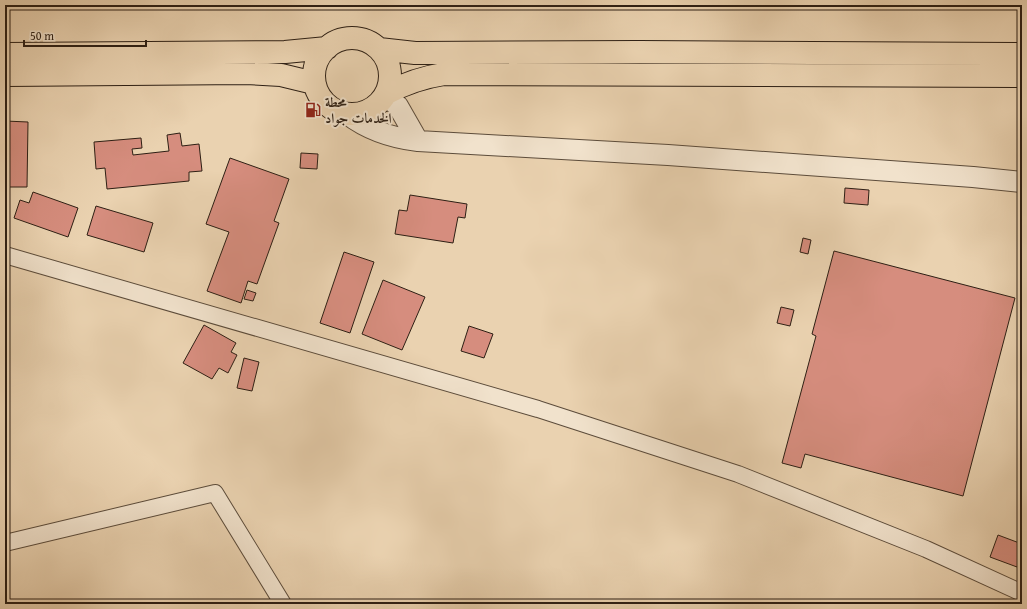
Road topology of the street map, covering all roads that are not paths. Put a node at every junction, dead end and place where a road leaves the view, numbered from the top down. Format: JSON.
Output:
{"nodes":[{"id":1,"x":326,"y":48,"type":"junction"},
{"id":2,"x":379,"y":49,"type":"junction"},
{"id":3,"x":5,"y":54,"type":"edge"},
{"id":4,"x":1022,"y":54,"type":"edge"},
{"id":5,"x":5,"y":75,"type":"edge"},
{"id":6,"x":1022,"y":76,"type":"edge"},
{"id":7,"x":314,"y":83,"type":"junction"},
{"id":8,"x":386,"y":94,"type":"junction"},
{"id":9,"x":347,"y":114,"type":"junction"},
{"id":10,"x":418,"y":141,"type":"junction"},
{"id":11,"x":1022,"y":182,"type":"edge"},
{"id":12,"x":5,"y":255,"type":"edge"},
{"id":13,"x":5,"y":543,"type":"edge"},
{"id":14,"x":1022,"y":593,"type":"edge"},
{"id":15,"x":284,"y":604,"type":"edge"}],
"edges":[{"from":1,"to":2,"type":"highway"},
{"from":1,"to":3,"type":"highway"},
{"from":1,"to":7,"type":"highway"},
{"from":2,"to":4,"type":"highway"},
{"from":2,"to":8,"type":"highway"},
{"from":5,"to":7,"type":"highway"},
{"from":6,"to":8,"type":"highway"},
{"from":7,"to":9,"type":"highway"},
{"from":8,"to":9,"type":"highway"},
{"from":8,"to":10,"type":"street"},
{"from":9,"to":10,"type":"street"},
{"from":10,"to":11,"type":"street"},
{"from":12,"to":14,"type":"street"},
{"from":13,"to":15,"type":"street"}]}
